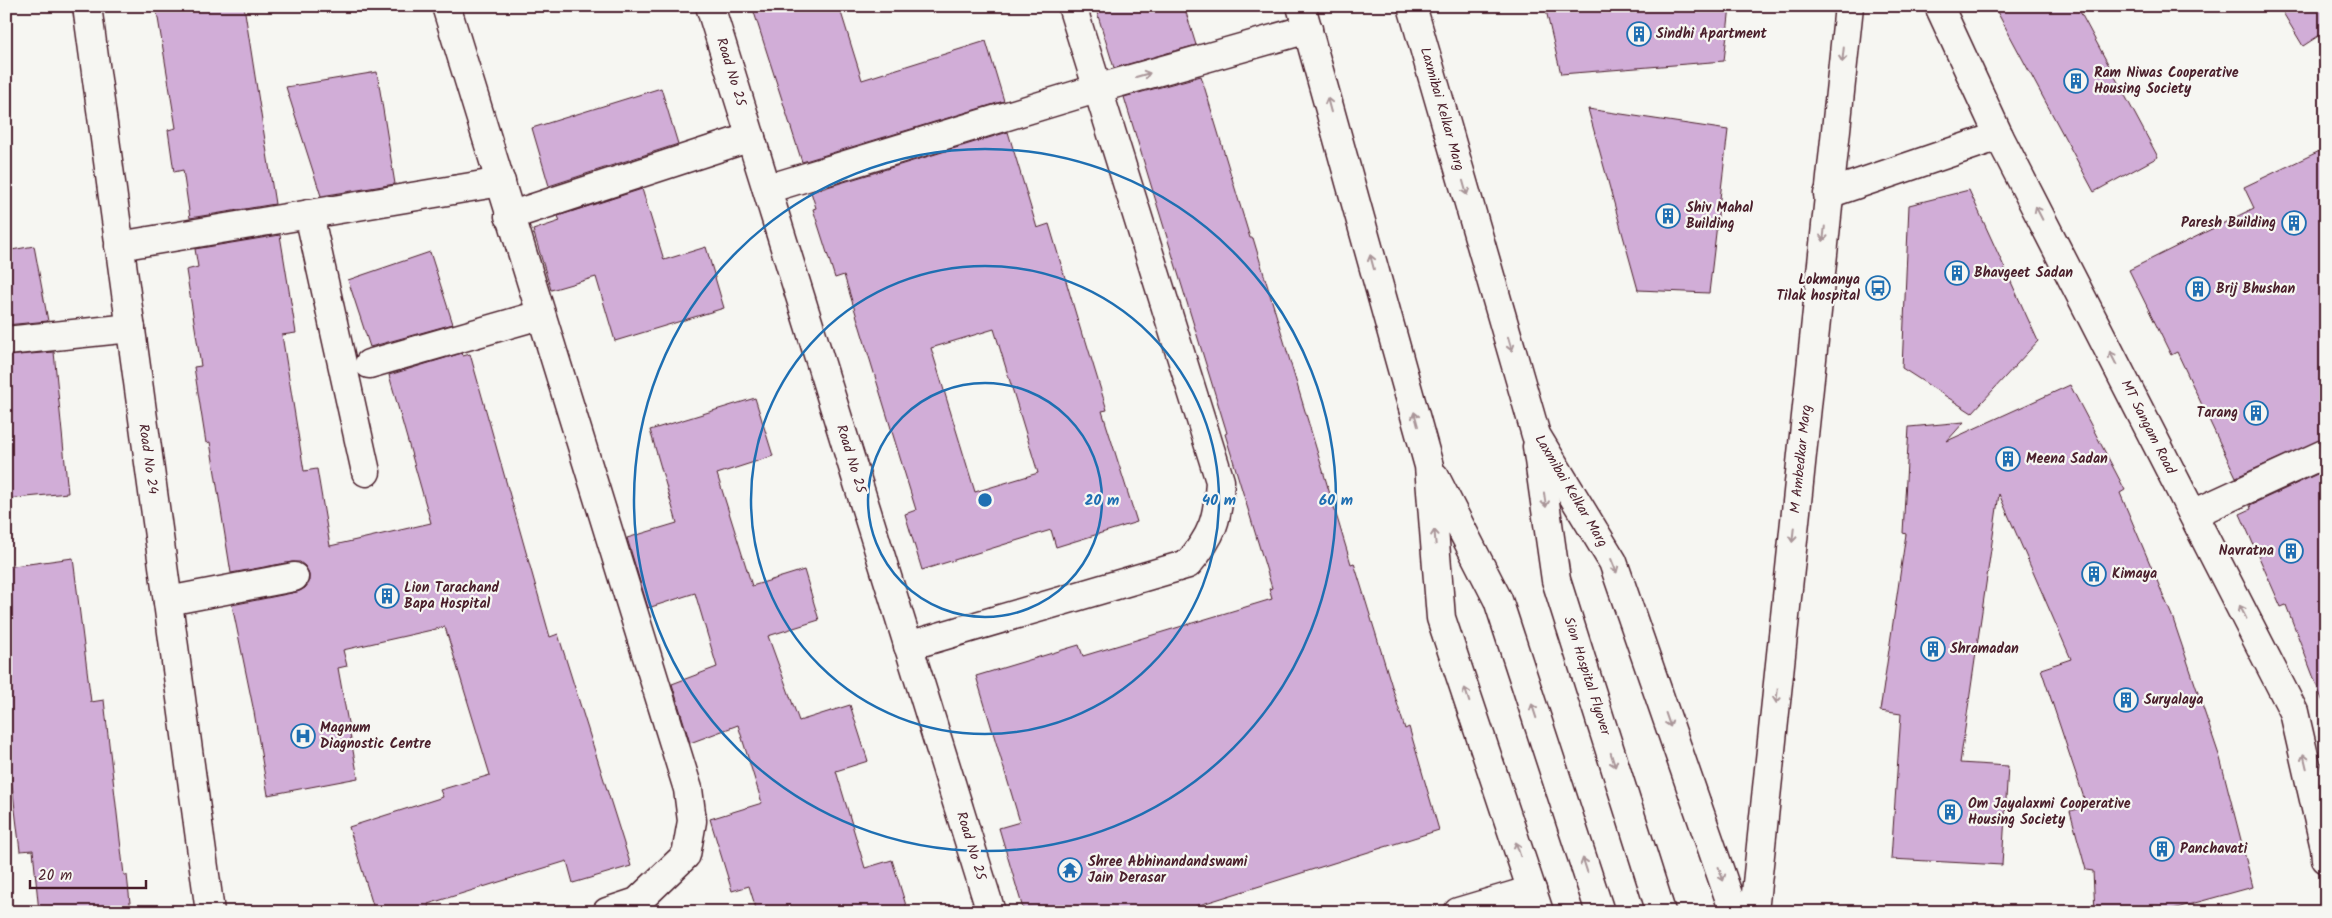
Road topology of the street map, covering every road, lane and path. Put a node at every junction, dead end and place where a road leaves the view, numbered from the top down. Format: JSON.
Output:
{"nodes":[{"id":1,"x":87,"y":6,"type":"edge"},
{"id":2,"x":446,"y":6,"type":"edge"},
{"id":3,"x":710,"y":6,"type":"edge"},
{"id":4,"x":1072,"y":6,"type":"edge"},
{"id":5,"x":1412,"y":6,"type":"edge"},
{"id":6,"x":1849,"y":6,"type":"edge"},
{"id":7,"x":1938,"y":6,"type":"edge"},
{"id":8,"x":1305,"y":18,"type":"edge"},
{"id":9,"x":1096,"y":89,"type":"junction"},
{"id":10,"x":2000,"y":136,"type":"junction"},
{"id":11,"x":751,"y":137,"type":"junction"},
{"id":12,"x":501,"y":182,"type":"junction"},
{"id":13,"x":767,"y":189,"type":"junction"},
{"id":14,"x":1828,"y":194,"type":"junction"},
{"id":15,"x":309,"y":214,"type":"junction"},
{"id":16,"x":510,"y":216,"type":"junction"},
{"id":17,"x":120,"y":246,"type":"junction"},
{"id":18,"x":540,"y":315,"type":"junction"},
{"id":19,"x":131,"y":328,"type":"junction"},
{"id":20,"x":6,"y":341,"type":"edge"},
{"id":21,"x":368,"y":364,"type":"dead end"},
{"id":22,"x":1536,"y":435,"type":"junction"},
{"id":23,"x":2326,"y":452,"type":"edge"},
{"id":24,"x":1429,"y":466,"type":"junction"},
{"id":25,"x":366,"y":472,"type":"dead end"},
{"id":26,"x":2192,"y":514,"type":"junction"},
{"id":27,"x":294,"y":577,"type":"dead end"},
{"id":28,"x":168,"y":601,"type":"junction"},
{"id":29,"x":908,"y":646,"type":"junction"},
{"id":30,"x":2326,"y":860,"type":"edge"},
{"id":31,"x":1536,"y":901,"type":"edge"},
{"id":32,"x":210,"y":912,"type":"edge"},
{"id":33,"x":607,"y":912,"type":"edge"},
{"id":34,"x":991,"y":912,"type":"edge"},
{"id":35,"x":1458,"y":912,"type":"edge"},
{"id":36,"x":1600,"y":912,"type":"edge"},
{"id":37,"x":1661,"y":912,"type":"edge"},
{"id":38,"x":1734,"y":912,"type":"edge"},
{"id":39,"x":1754,"y":912,"type":"edge"}],
"edges":[{"from":1,"to":17,"type":"main road","name":"Road No 24"},
{"from":2,"to":12,"type":"main road"},
{"from":3,"to":11,"type":"main road","name":"Road No 25"},
{"from":4,"to":9,"type":"main road"},
{"from":5,"to":22,"type":"main road","name":"Laxmibai Kelkar Marg","one_way":true},
{"from":6,"to":14,"type":"main road","name":"M Ambedkar Marg","one_way":true},
{"from":7,"to":10,"type":"main road","name":"MT Sangam Road"},
{"from":9,"to":8,"type":"main road","one_way":true},
{"from":24,"to":8,"type":"main road","one_way":true},
{"from":9,"to":13,"type":"main road"},
{"from":9,"to":29,"type":"main road"},
{"from":10,"to":14,"type":"main road"},
{"from":26,"to":10,"type":"main road","name":"MT Sangam Road","one_way":true},
{"from":11,"to":13,"type":"main road","name":"Road No 25"},
{"from":11,"to":16,"type":"main road"},
{"from":12,"to":15,"type":"main road"},
{"from":12,"to":16,"type":"main road"},
{"from":13,"to":29,"type":"main road","name":"Road No 25"},
{"from":14,"to":39,"type":"main road","name":"M Ambedkar Marg","one_way":true},
{"from":15,"to":17,"type":"main road"},
{"from":15,"to":25,"type":"main road"},
{"from":16,"to":18,"type":"main road"},
{"from":17,"to":19,"type":"main road","name":"Road No 24"},
{"from":18,"to":21,"type":"main road"},
{"from":18,"to":33,"type":"main road"},
{"from":19,"to":20,"type":"main road"},
{"from":19,"to":28,"type":"main road","name":"Road No 24"},
{"from":22,"to":37,"type":"main road","name":"Sion Hospital Flyover","one_way":true},
{"from":22,"to":38,"type":"main road","name":"Laxmibai Kelkar Marg","one_way":true},
{"from":23,"to":26,"type":"main road"},
{"from":31,"to":24,"type":"main road","one_way":true},
{"from":36,"to":24,"type":"main road","one_way":true},
{"from":30,"to":26,"type":"main road","name":"MT Sangam Road","one_way":true},
{"from":27,"to":28,"type":"main road"},
{"from":28,"to":32,"type":"main road","name":"Road No 24"},
{"from":29,"to":34,"type":"main road","name":"Road No 25"},
{"from":31,"to":35,"type":"main road"}]}
